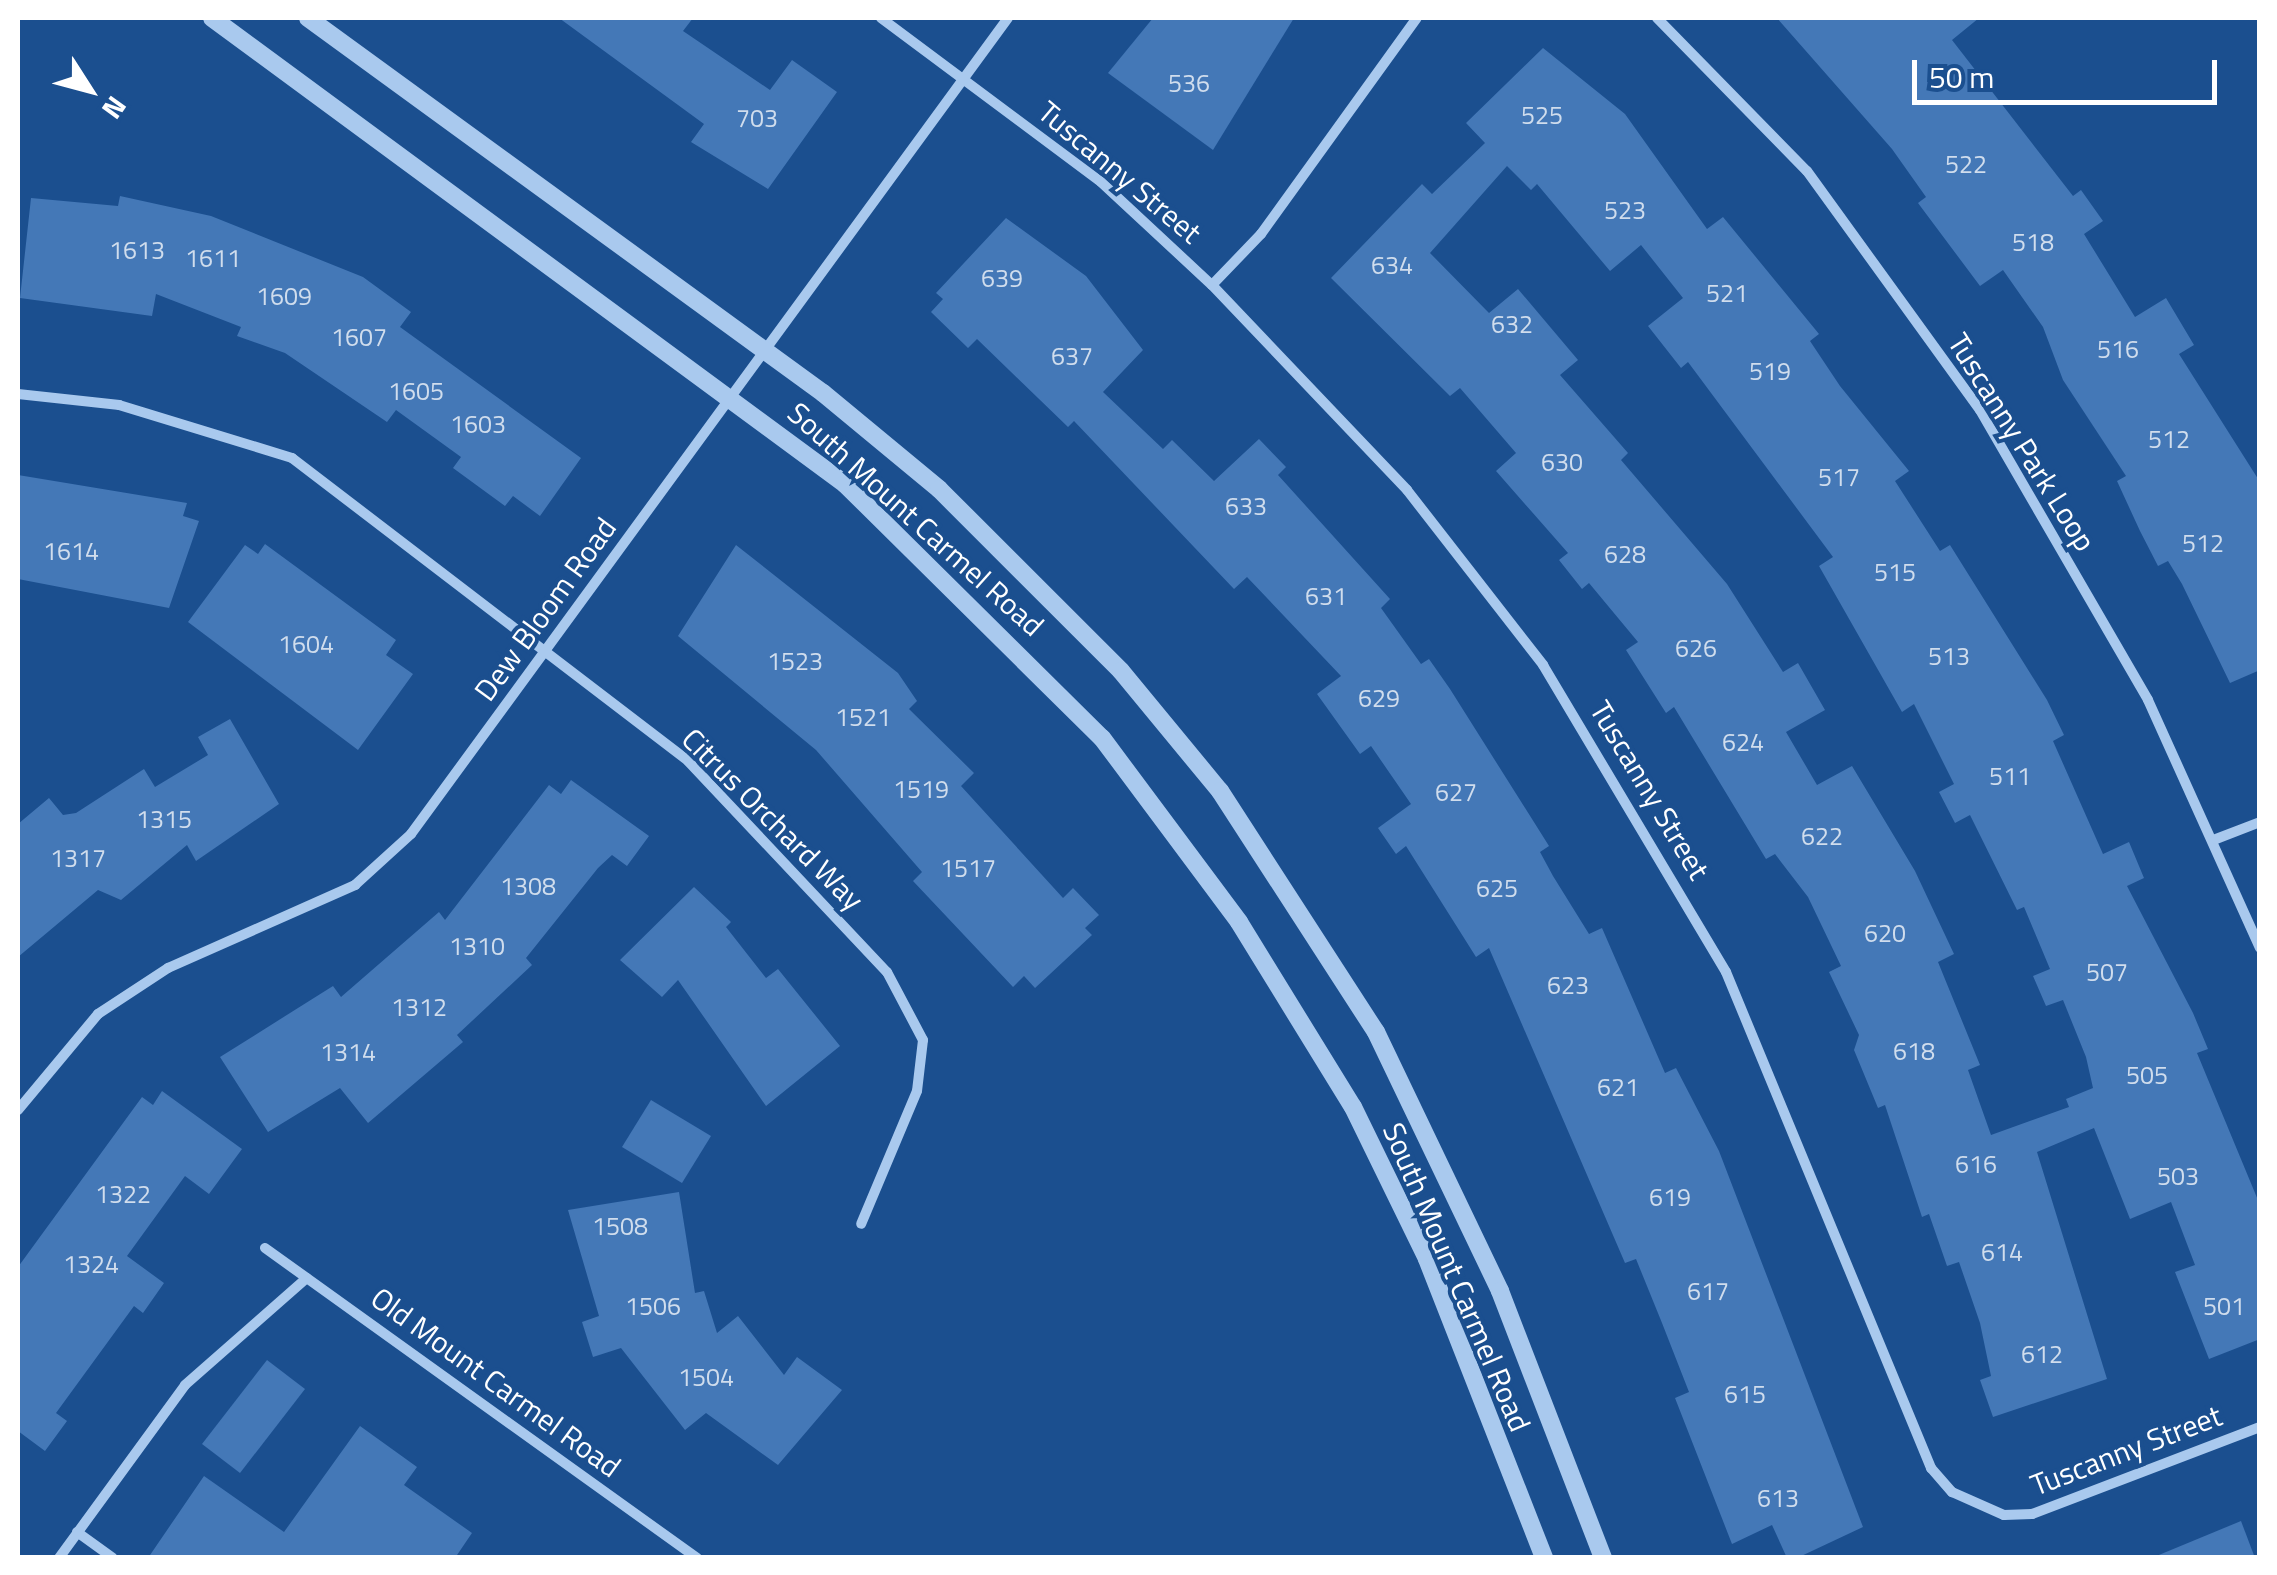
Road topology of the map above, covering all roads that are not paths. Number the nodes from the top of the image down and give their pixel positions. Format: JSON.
{"nodes":[{"id":1,"x":212,"y":18,"type":"edge"},
{"id":2,"x":308,"y":18,"type":"edge"},
{"id":3,"x":881,"y":18,"type":"edge"},
{"id":4,"x":1008,"y":18,"type":"edge"},
{"id":5,"x":1417,"y":18,"type":"edge"},
{"id":6,"x":1657,"y":18,"type":"edge"},
{"id":7,"x":965,"y":77,"type":"junction"},
{"id":8,"x":1212,"y":285,"type":"junction"},
{"id":9,"x":766,"y":350,"type":"junction"},
{"id":10,"x":18,"y":394,"type":"edge"},
{"id":11,"x":733,"y":395,"type":"junction"},
{"id":12,"x":546,"y":651,"type":"junction"},
{"id":13,"x":2260,"y":822,"type":"edge"},
{"id":14,"x":2216,"y":839,"type":"junction"},
{"id":15,"x":2260,"y":948,"type":"edge"},
{"id":16,"x":18,"y":1110,"type":"edge"},
{"id":17,"x":862,"y":1224,"type":"dead end"},
{"id":18,"x":265,"y":1248,"type":"dead end"},
{"id":19,"x":307,"y":1278,"type":"junction"},
{"id":20,"x":2260,"y":1427,"type":"edge"},
{"id":21,"x":77,"y":1532,"type":"junction"},
{"id":22,"x":59,"y":1558,"type":"edge"},
{"id":23,"x":113,"y":1558,"type":"edge"},
{"id":24,"x":697,"y":1558,"type":"edge"},
{"id":25,"x":1544,"y":1558,"type":"edge"},
{"id":26,"x":1603,"y":1558,"type":"edge"}],
"edges":[{"from":1,"to":11,"type":"street","name":"South Mount Carmel Road"},
{"from":2,"to":9,"type":"street","name":"South Mount Carmel Road"},
{"from":3,"to":7,"type":"street","name":"Tuscanny Street"},
{"from":4,"to":7,"type":"street","name":"Dew Bloom Road"},
{"from":5,"to":8,"type":"street"},
{"from":6,"to":14,"type":"street","name":"Tuscanny Park Loop"},
{"from":7,"to":8,"type":"street","name":"Tuscanny Street"},
{"from":7,"to":9,"type":"street","name":"Dew Bloom Road"},
{"from":8,"to":20,"type":"street","name":"Tuscanny Street"},
{"from":9,"to":11,"type":"street","name":"Dew Bloom Road"},
{"from":9,"to":26,"type":"street","name":"South Mount Carmel Road"},
{"from":10,"to":12,"type":"street","name":"Citrus Orchard Way"},
{"from":11,"to":12,"type":"street","name":"Dew Bloom Road"},
{"from":11,"to":25,"type":"street","name":"South Mount Carmel Road"},
{"from":12,"to":16,"type":"street","name":"Dew Bloom Road"},
{"from":12,"to":17,"type":"street","name":"Citrus Orchard Way"},
{"from":13,"to":14,"type":"street"},
{"from":14,"to":15,"type":"street","name":"Tuscanny Park Loop"},
{"from":18,"to":19,"type":"street","name":"Old Mount Carmel Road"},
{"from":19,"to":21,"type":"street"},
{"from":19,"to":24,"type":"street","name":"Old Mount Carmel Road"},
{"from":21,"to":22,"type":"street"},
{"from":21,"to":23,"type":"street"}]}
